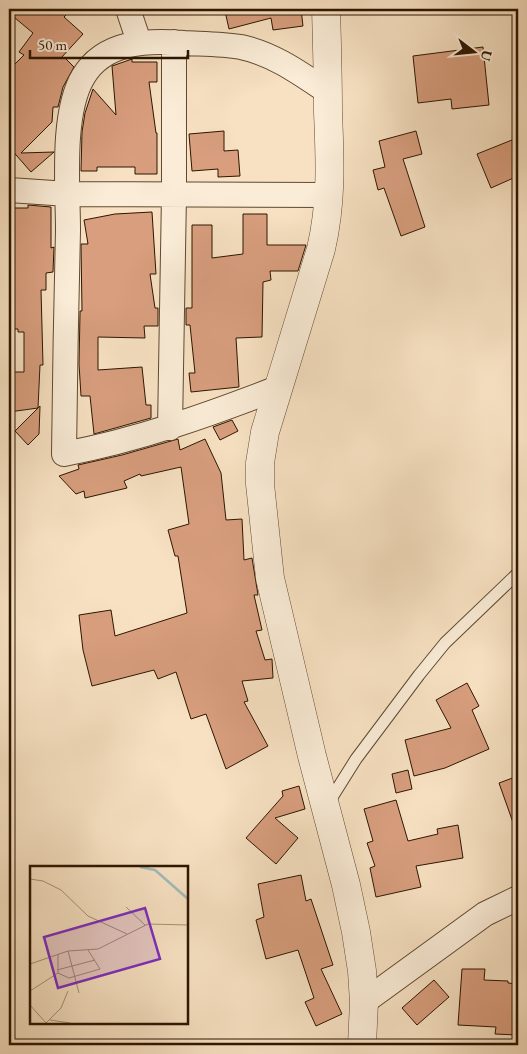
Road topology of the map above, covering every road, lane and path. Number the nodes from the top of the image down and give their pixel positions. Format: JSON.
{"nodes":[{"id":1,"x":128,"y":9,"type":"edge"},
{"id":2,"x":326,"y":9,"type":"edge"},
{"id":3,"x":139,"y":42,"type":"junction"},
{"id":4,"x":174,"y":42,"type":"junction"},
{"id":5,"x":328,"y":92,"type":"junction"},
{"id":6,"x":9,"y":190,"type":"edge"},
{"id":7,"x":68,"y":194,"type":"junction"},
{"id":8,"x":174,"y":194,"type":"junction"},
{"id":9,"x":330,"y":195,"type":"junction"},
{"id":10,"x":278,"y":388,"type":"junction"},
{"id":11,"x":170,"y":428,"type":"junction"},
{"id":12,"x":518,"y":573,"type":"edge"},
{"id":13,"x":326,"y":808,"type":"junction"},
{"id":14,"x":518,"y":898,"type":"edge"},
{"id":15,"x":364,"y":1002,"type":"junction"},
{"id":16,"x":362,"y":1045,"type":"edge"}],
"edges":[{"from":1,"to":3,"type":"street"},
{"from":2,"to":5,"type":"street"},
{"from":3,"to":4,"type":"street"},
{"from":3,"to":7,"type":"street"},
{"from":4,"to":5,"type":"street"},
{"from":4,"to":8,"type":"street"},
{"from":5,"to":9,"type":"street"},
{"from":6,"to":7,"type":"street"},
{"from":7,"to":8,"type":"street"},
{"from":7,"to":11,"type":"street"},
{"from":8,"to":9,"type":"street"},
{"from":8,"to":11,"type":"street"},
{"from":9,"to":10,"type":"street"},
{"from":10,"to":11,"type":"street"},
{"from":10,"to":13,"type":"street"},
{"from":12,"to":13,"type":"lane"},
{"from":13,"to":15,"type":"street"},
{"from":14,"to":15,"type":"street"},
{"from":15,"to":16,"type":"street"}]}
